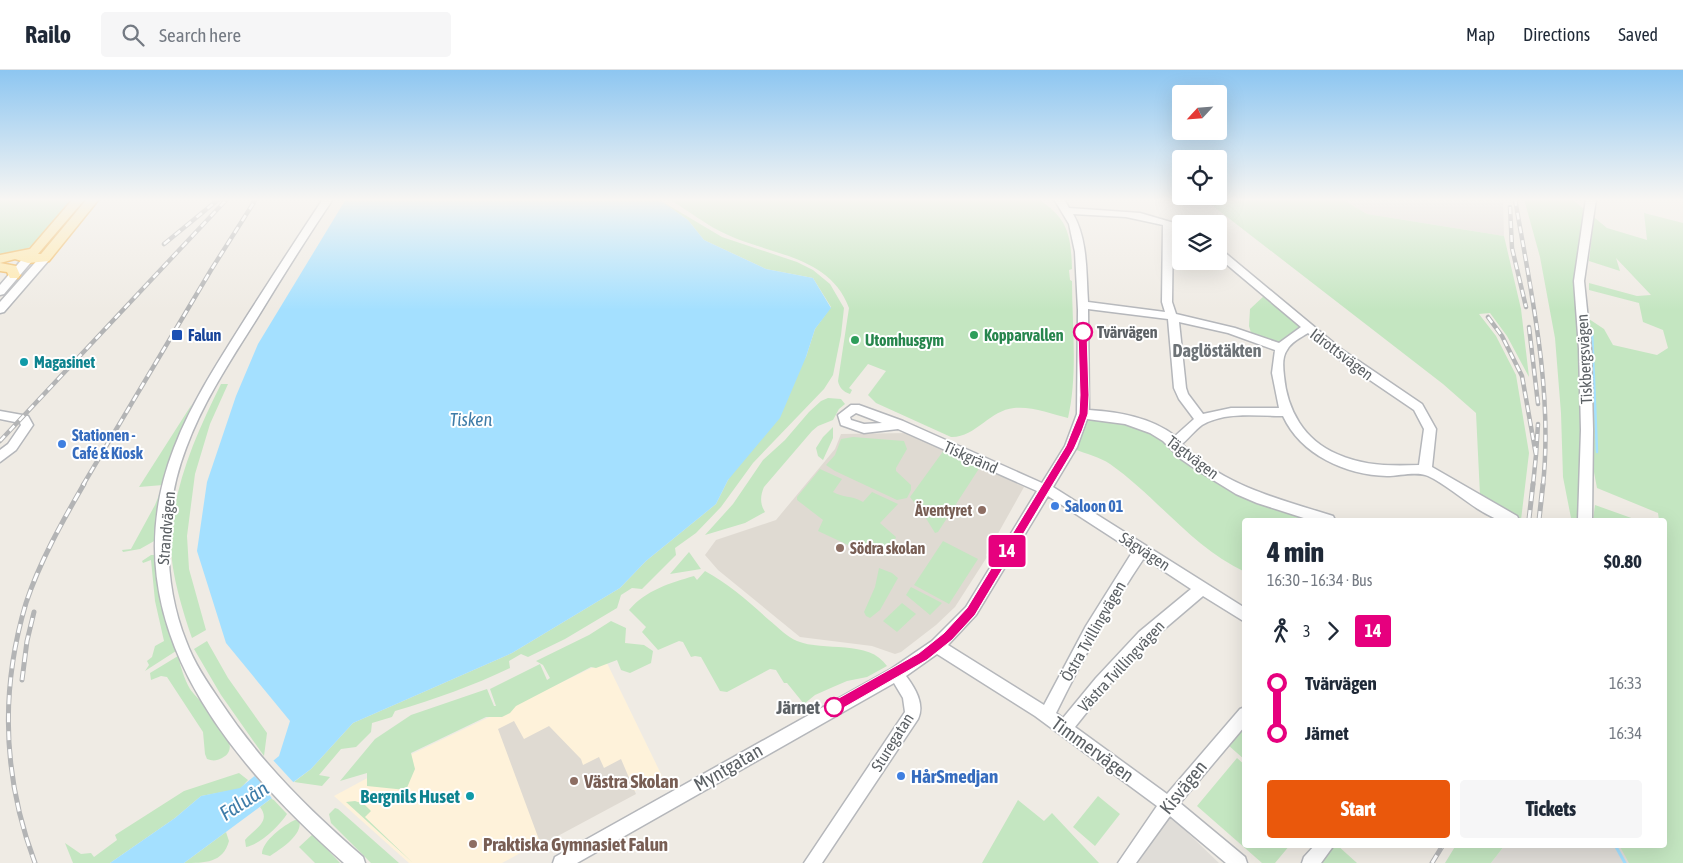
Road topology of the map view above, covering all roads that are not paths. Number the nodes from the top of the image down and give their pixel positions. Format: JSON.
{"nodes":[{"id":1,"x":48,"y":236,"type":"edge"},
{"id":2,"x":63,"y":236,"type":"edge"},
{"id":3,"x":305,"y":236,"type":"edge"},
{"id":4,"x":1077,"y":236,"type":"edge"},
{"id":5,"x":1168,"y":236,"type":"edge"},
{"id":6,"x":1586,"y":236,"type":"edge"},
{"id":7,"x":23,"y":257,"type":"junction"},
{"id":8,"x":0,"y":258,"type":"edge"},
{"id":9,"x":45,"y":258,"type":"junction"},
{"id":10,"x":1227,"y":260,"type":"edge"},
{"id":11,"x":0,"y":265,"type":"edge"},
{"id":12,"x":14,"y":276,"type":"junction"},
{"id":13,"x":0,"y":292,"type":"edge"},
{"id":14,"x":1083,"y":306,"type":"junction"},
{"id":15,"x":0,"y":308,"type":"edge"},
{"id":16,"x":1172,"y":316,"type":"junction"},
{"id":17,"x":1308,"y":328,"type":"junction"},
{"id":18,"x":1280,"y":348,"type":"junction"},
{"id":19,"x":1285,"y":412,"type":"junction"},
{"id":20,"x":1084,"y":414,"type":"junction"},
{"id":21,"x":0,"y":415,"type":"edge"},
{"id":22,"x":1201,"y":420,"type":"junction"},
{"id":23,"x":899,"y":424,"type":"dead end"},
{"id":24,"x":1175,"y":443,"type":"junction"},
{"id":25,"x":0,"y":457,"type":"edge"},
{"id":26,"x":1425,"y":469,"type":"junction"},
{"id":27,"x":1044,"y":488,"type":"junction"},
{"id":28,"x":1493,"y":516,"type":"edge"},
{"id":29,"x":1321,"y":518,"type":"edge"},
{"id":30,"x":1585,"y":518,"type":"edge"},
{"id":31,"x":1142,"y":549,"type":"junction"},
{"id":32,"x":1202,"y":588,"type":"junction"},
{"id":33,"x":1242,"y":614,"type":"edge"},
{"id":34,"x":937,"y":646,"type":"junction"},
{"id":35,"x":896,"y":674,"type":"junction"},
{"id":36,"x":1047,"y":716,"type":"junction"},
{"id":37,"x":1242,"y":718,"type":"edge"},
{"id":38,"x":1065,"y":728,"type":"junction"},
{"id":39,"x":1168,"y":805,"type":"junction"},
{"id":40,"x":1323,"y":848,"type":"edge"},
{"id":41,"x":357,"y":863,"type":"edge"},
{"id":42,"x":561,"y":863,"type":"edge"},
{"id":43,"x":812,"y":863,"type":"edge"},
{"id":44,"x":1126,"y":863,"type":"edge"},
{"id":45,"x":1239,"y":863,"type":"edge"},
{"id":46,"x":1310,"y":863,"type":"edge"}],
"edges":[{"from":1,"to":7,"type":"main road"},
{"from":2,"to":9,"type":"main road"},
{"from":3,"to":41,"type":"street","name":"Strandvägen"},
{"from":4,"to":14,"type":"street"},
{"from":5,"to":16,"type":"street"},
{"from":6,"to":30,"type":"street","name":"Tiskbergsvägen"},
{"from":7,"to":8,"type":"main road"},
{"from":7,"to":9,"type":"main road"},
{"from":7,"to":11,"type":"main road"},
{"from":7,"to":12,"type":"street"},
{"from":9,"to":15,"type":"street"},
{"from":10,"to":17,"type":"street","name":"Idrottsvägen"},
{"from":11,"to":12,"type":"main road"},
{"from":12,"to":13,"type":"street"},
{"from":14,"to":16,"type":"street"},
{"from":14,"to":20,"type":"street"},
{"from":16,"to":18,"type":"street"},
{"from":16,"to":22,"type":"street"},
{"from":17,"to":18,"type":"street"},
{"from":17,"to":26,"type":"street","name":"Idrottsvägen"},
{"from":18,"to":19,"type":"street"},
{"from":19,"to":22,"type":"street"},
{"from":19,"to":26,"type":"street"},
{"from":20,"to":24,"type":"street","name":"Tägtvägen"},
{"from":20,"to":27,"type":"street"},
{"from":21,"to":25,"type":"street"},
{"from":22,"to":24,"type":"street"},
{"from":23,"to":27,"type":"street","name":"Tiskgränd"},
{"from":24,"to":29,"type":"street","name":"Tägtvägen"},
{"from":26,"to":28,"type":"street"},
{"from":27,"to":31,"type":"street","name":"Sågvägen"},
{"from":27,"to":34,"type":"street"},
{"from":31,"to":32,"type":"street","name":"Sågvägen"},
{"from":31,"to":36,"type":"street","name":"Östra Tvillingvägen"},
{"from":32,"to":33,"type":"street","name":"Sågvägen"},
{"from":32,"to":38,"type":"street","name":"Västra Tvillingvägen"},
{"from":34,"to":35,"type":"street"},
{"from":34,"to":36,"type":"street","name":"Timmervägen"},
{"from":35,"to":42,"type":"street","name":"Myntgatan"},
{"from":35,"to":43,"type":"street","name":"Sturegatan"},
{"from":36,"to":38,"type":"street","name":"Timmervägen"},
{"from":37,"to":39,"type":"street","name":"Kisvägen"},
{"from":38,"to":39,"type":"street","name":"Timmervägen"},
{"from":39,"to":44,"type":"street","name":"Kisvägen"},
{"from":39,"to":45,"type":"street","name":"Timmervägen"},
{"from":40,"to":46,"type":"street"}]}
